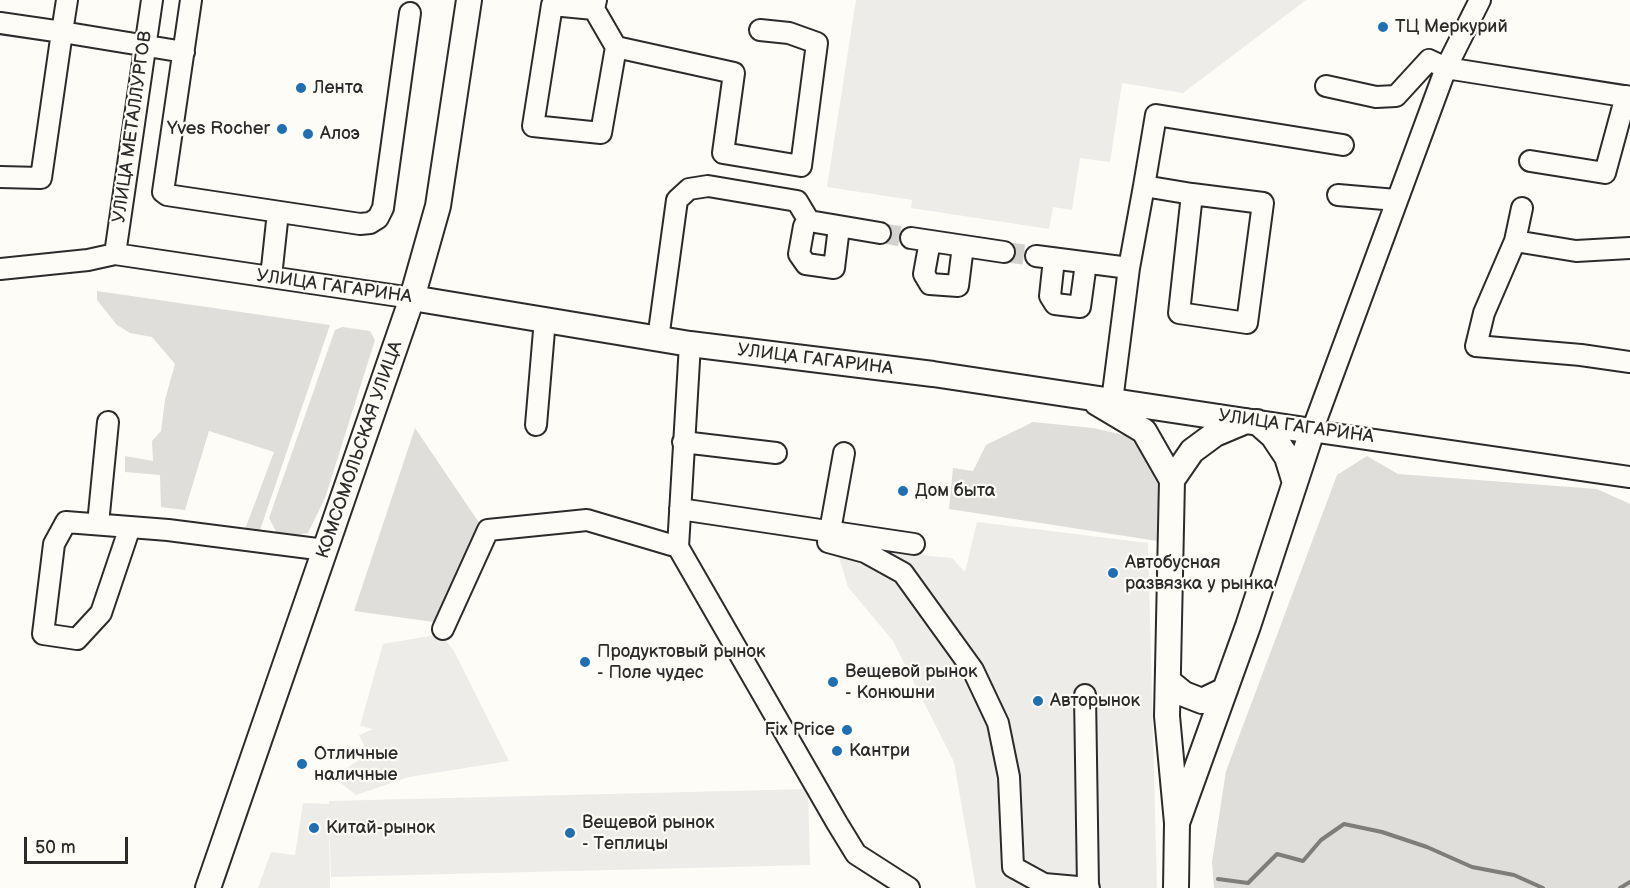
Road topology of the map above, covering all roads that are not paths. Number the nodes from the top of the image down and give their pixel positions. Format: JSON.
{"nodes":[{"id":1,"x":67,"y":0,"type":"edge"},
{"id":2,"x":152,"y":0,"type":"edge"},
{"id":3,"x":191,"y":0,"type":"edge"},
{"id":4,"x":469,"y":0,"type":"edge"},
{"id":5,"x":1480,"y":0,"type":"edge"},
{"id":6,"x":595,"y":5,"type":"edge"},
{"id":7,"x":410,"y":13,"type":"dead end"},
{"id":8,"x":0,"y":22,"type":"edge"},
{"id":9,"x":760,"y":30,"type":"dead end"},
{"id":10,"x":62,"y":32,"type":"junction"},
{"id":11,"x":145,"y":44,"type":"junction"},
{"id":12,"x":616,"y":47,"type":"junction"},
{"id":13,"x":184,"y":52,"type":"junction"},
{"id":14,"x":1446,"y":68,"type":"junction"},
{"id":15,"x":1326,"y":86,"type":"dead end"},
{"id":16,"x":1628,"y":97,"type":"edge"},
{"id":17,"x":1343,"y":145,"type":"dead end"},
{"id":18,"x":1530,"y":161,"type":"dead end"},
{"id":19,"x":0,"y":177,"type":"edge"},
{"id":20,"x":1144,"y":186,"type":"junction"},
{"id":21,"x":1192,"y":194,"type":"junction"},
{"id":22,"x":1338,"y":195,"type":"dead end"},
{"id":23,"x":1396,"y":200,"type":"junction"},
{"id":24,"x":1522,"y":208,"type":"dead end"},
{"id":25,"x":279,"y":212,"type":"junction"},
{"id":26,"x":809,"y":221,"type":"junction"},
{"id":27,"x":839,"y":227,"type":"junction"},
{"id":28,"x":880,"y":233,"type":"tunnel mouth"},
{"id":29,"x":1515,"y":241,"type":"junction"},
{"id":30,"x":963,"y":246,"type":"junction"},
{"id":31,"x":1630,"y":248,"type":"edge"},
{"id":32,"x":1004,"y":252,"type":"tunnel mouth"},
{"id":33,"x":115,"y":254,"type":"junction"},
{"id":34,"x":1086,"y":263,"type":"junction"},
{"id":35,"x":1129,"y":268,"type":"junction"},
{"id":36,"x":0,"y":269,"type":"edge"},
{"id":37,"x":271,"y":277,"type":"junction"},
{"id":38,"x":412,"y":298,"type":"junction"},
{"id":39,"x":544,"y":320,"type":"junction"},
{"id":40,"x":658,"y":339,"type":"junction"},
{"id":41,"x":690,"y":344,"type":"junction"},
{"id":42,"x":1630,"y":362,"type":"edge"},
{"id":43,"x":1087,"y":398,"type":"junction"},
{"id":44,"x":1112,"y":400,"type":"junction"},
{"id":45,"x":1252,"y":421,"type":"junction"},
{"id":46,"x":108,"y":422,"type":"dead end"},
{"id":47,"x":536,"y":425,"type":"dead end"},
{"id":48,"x":1312,"y":431,"type":"junction"},
{"id":49,"x":683,"y":442,"type":"junction"},
{"id":50,"x":776,"y":453,"type":"dead end"},
{"id":51,"x":844,"y":453,"type":"dead end"},
{"id":52,"x":1630,"y":477,"type":"edge"},
{"id":53,"x":1172,"y":480,"type":"junction"},
{"id":54,"x":1295,"y":483,"type":"junction"},
{"id":55,"x":680,"y":509,"type":"junction"},
{"id":56,"x":98,"y":524,"type":"junction"},
{"id":57,"x":130,"y":527,"type":"junction"},
{"id":58,"x":829,"y":531,"type":"junction"},
{"id":59,"x":914,"y":544,"type":"dead end"},
{"id":60,"x":678,"y":547,"type":"junction"},
{"id":61,"x":325,"y":550,"type":"junction"},
{"id":62,"x":443,"y":629,"type":"dead end"},
{"id":63,"x":1168,"y":681,"type":"junction"},
{"id":64,"x":1225,"y":690,"type":"junction"},
{"id":65,"x":1085,"y":695,"type":"dead end"},
{"id":66,"x":1177,"y":823,"type":"junction"},
{"id":67,"x":1088,"y":887,"type":"edge"},
{"id":68,"x":208,"y":888,"type":"edge"},
{"id":69,"x":909,"y":888,"type":"edge"},
{"id":70,"x":1176,"y":888,"type":"edge"}],
"edges":[{"from":1,"to":10,"type":"street"},
{"from":2,"to":11,"type":"street","name":"УЛИЦА МЕТАЛЛУРГОВ"},
{"from":3,"to":13,"type":"street"},
{"from":4,"to":38,"type":"main road","name":"КОМСОМОЛЬСКАЯ УЛИЦА"},
{"from":5,"to":14,"type":"street"},
{"from":6,"to":12,"type":"street"},
{"from":6,"to":12,"type":"street"},
{"from":7,"to":25,"type":"street"},
{"from":8,"to":10,"type":"street"},
{"from":9,"to":12,"type":"street"},
{"from":10,"to":11,"type":"street"},
{"from":10,"to":19,"type":"street"},
{"from":11,"to":13,"type":"street"},
{"from":11,"to":33,"type":"street","name":"УЛИЦА МЕТАЛЛУРГОВ"},
{"from":13,"to":25,"type":"street"},
{"from":14,"to":15,"type":"street"},
{"from":14,"to":16,"type":"street"},
{"from":14,"to":23,"type":"street"},
{"from":16,"to":18,"type":"street"},
{"from":17,"to":20,"type":"street"},
{"from":20,"to":21,"type":"street"},
{"from":20,"to":35,"type":"street"},
{"from":21,"to":21,"type":"street"},
{"from":22,"to":23,"type":"street"},
{"from":23,"to":48,"type":"street"},
{"from":24,"to":29,"type":"street"},
{"from":25,"to":37,"type":"street"},
{"from":26,"to":27,"type":"street"},
{"from":26,"to":27,"type":"street"},
{"from":26,"to":40,"type":"street"},
{"from":27,"to":28,"type":"street"},
{"from":29,"to":31,"type":"street"},
{"from":29,"to":42,"type":"street"},
{"from":30,"to":30,"type":"street"},
{"from":30,"to":32,"type":"street"},
{"from":33,"to":36,"type":"street","name":"УЛИЦА ГАГАРИНА"},
{"from":33,"to":37,"type":"street","name":"УЛИЦА ГАГАРИНА"},
{"from":34,"to":34,"type":"street"},
{"from":34,"to":35,"type":"street"},
{"from":35,"to":44,"type":"street"},
{"from":37,"to":38,"type":"street","name":"УЛИЦА ГАГАРИНА"},
{"from":38,"to":39,"type":"main road","name":"УЛИЦА ГАГАРИНА"},
{"from":38,"to":61,"type":"main road","name":"КОМСОМОЛЬСКАЯ УЛИЦА"},
{"from":39,"to":40,"type":"main road","name":"УЛИЦА ГАГАРИНА"},
{"from":39,"to":47,"type":"street"},
{"from":40,"to":41,"type":"main road","name":"УЛИЦА ГАГАРИНА"},
{"from":41,"to":43,"type":"main road","name":"УЛИЦА ГАГАРИНА"},
{"from":41,"to":49,"type":"street"},
{"from":43,"to":44,"type":"main road","name":"УЛИЦА ГАГАРИНА"},
{"from":43,"to":53,"type":"main road"},
{"from":44,"to":45,"type":"main road","name":"УЛИЦА ГАГАРИНА"},
{"from":45,"to":48,"type":"main road","name":"УЛИЦА ГАГАРИНА"},
{"from":45,"to":53,"type":"main road"},
{"from":45,"to":54,"type":"main road"},
{"from":46,"to":56,"type":"street"},
{"from":48,"to":52,"type":"street","name":"УЛИЦА ГАГАРИНА"},
{"from":48,"to":54,"type":"main road"},
{"from":49,"to":50,"type":"street"},
{"from":49,"to":55,"type":"street"},
{"from":51,"to":58,"type":"street"},
{"from":53,"to":63,"type":"main road"},
{"from":54,"to":64,"type":"main road"},
{"from":55,"to":58,"type":"street"},
{"from":55,"to":60,"type":"street"},
{"from":56,"to":57,"type":"street"},
{"from":56,"to":57,"type":"street"},
{"from":57,"to":61,"type":"street"},
{"from":58,"to":59,"type":"street"},
{"from":58,"to":67,"type":"street"},
{"from":60,"to":62,"type":"street"},
{"from":60,"to":69,"type":"street"},
{"from":61,"to":68,"type":"main road","name":"КОМСОМОЛЬСКАЯ УЛИЦА"},
{"from":63,"to":64,"type":"main road"},
{"from":63,"to":66,"type":"main road"},
{"from":64,"to":66,"type":"main road"},
{"from":65,"to":67,"type":"street"},
{"from":66,"to":70,"type":"main road"}]}
